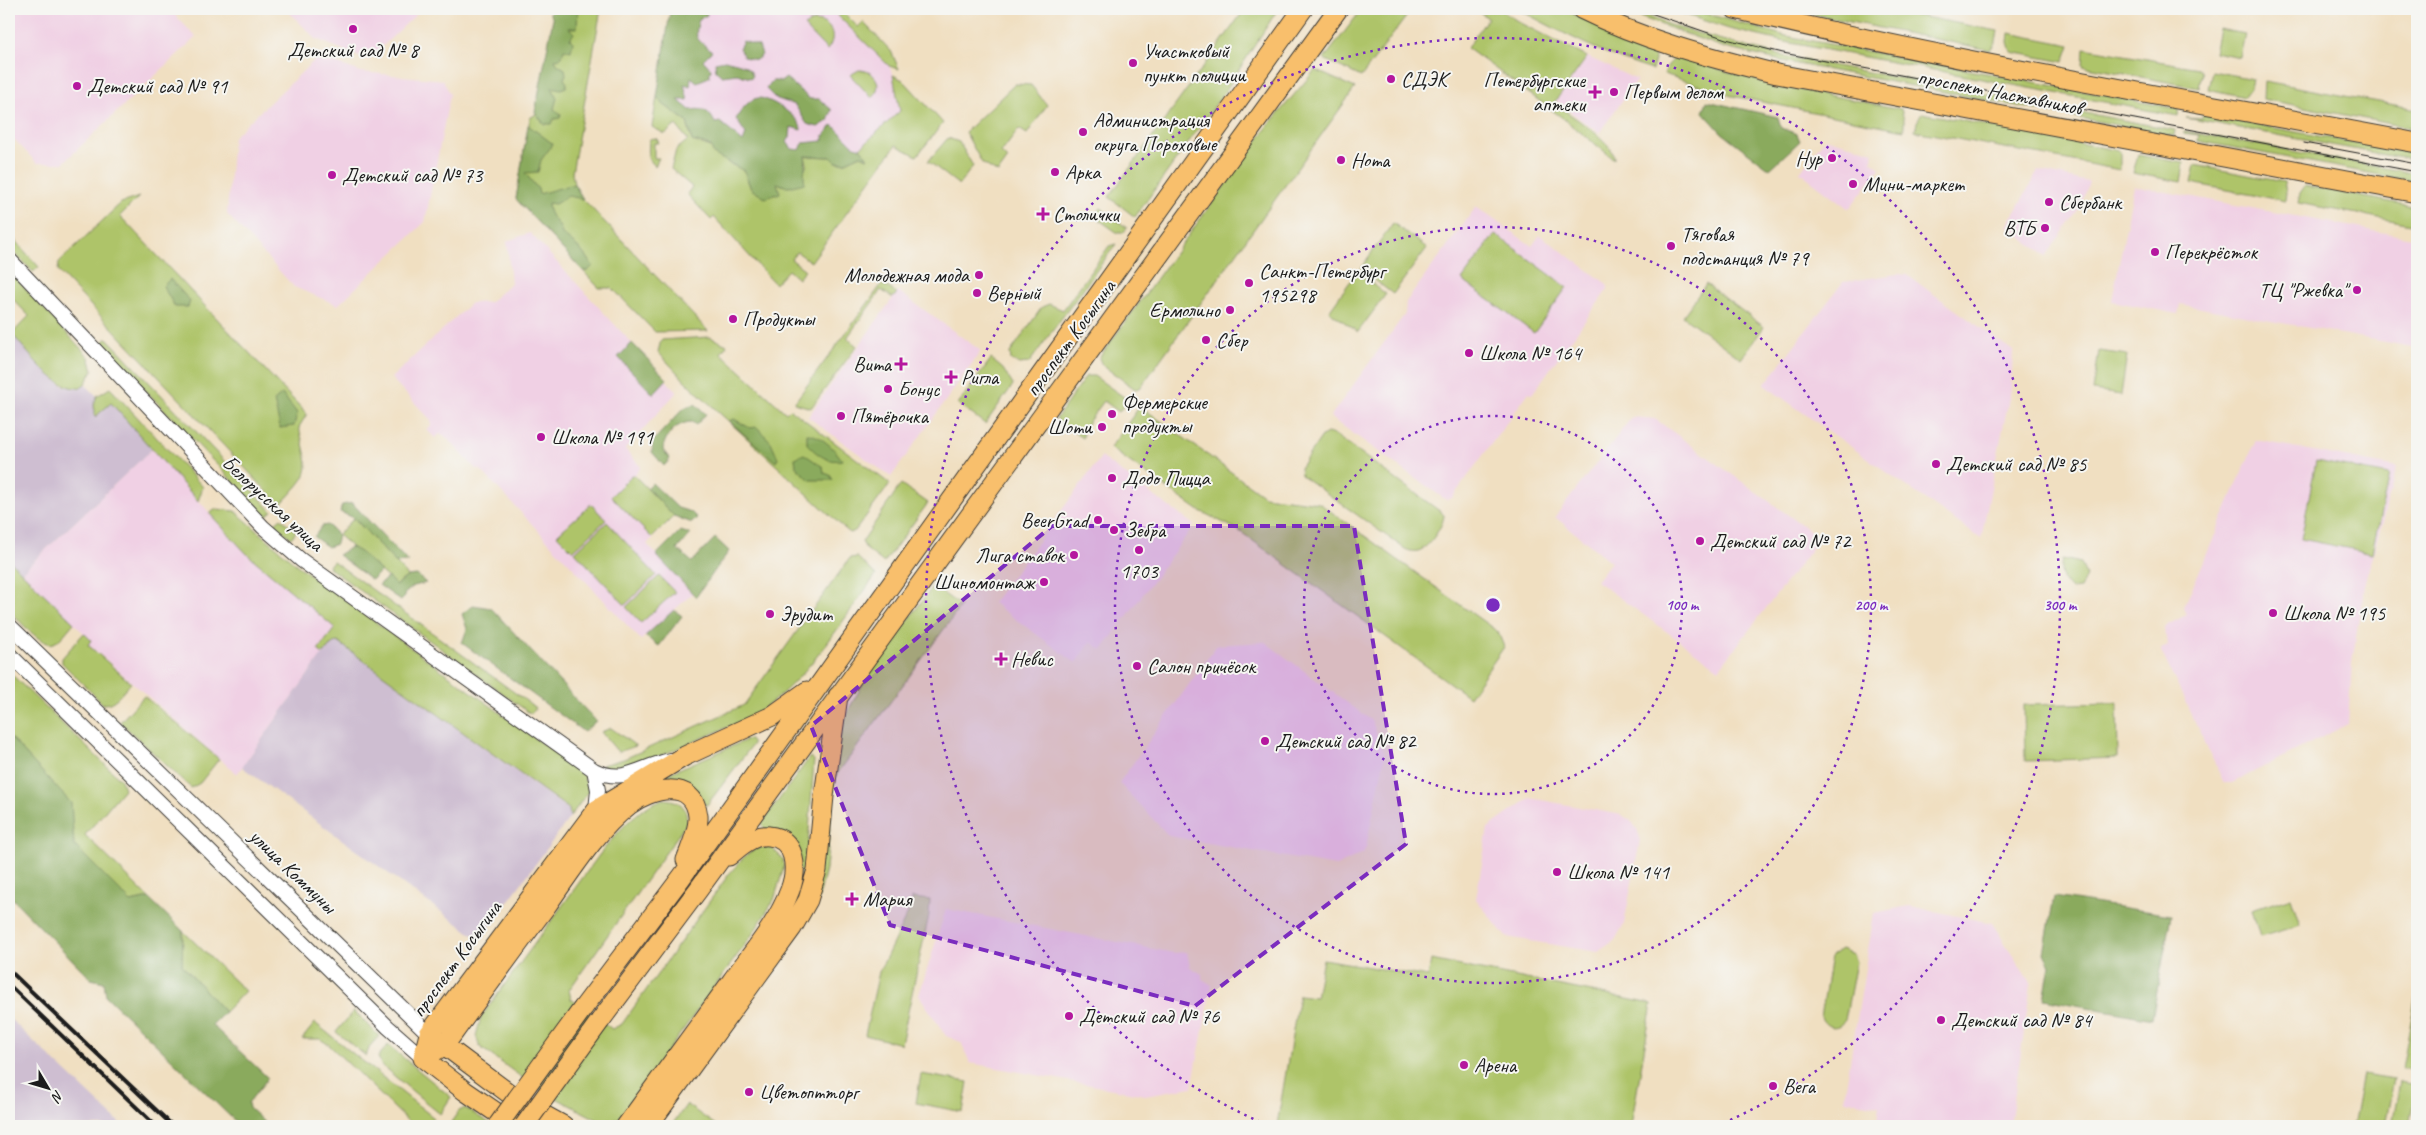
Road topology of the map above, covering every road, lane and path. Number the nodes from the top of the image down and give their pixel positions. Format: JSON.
{"nodes":[{"id":1,"x":1303,"y":9,"type":"edge"},
{"id":2,"x":1338,"y":9,"type":"edge"},
{"id":3,"x":1581,"y":9,"type":"edge"},
{"id":4,"x":1734,"y":9,"type":"edge"},
{"id":5,"x":2417,"y":143,"type":"edge"},
{"id":6,"x":2417,"y":193,"type":"edge"},
{"id":7,"x":9,"y":259,"type":"edge"},
{"id":8,"x":9,"y":625,"type":"edge"},
{"id":9,"x":9,"y":654,"type":"edge"},
{"id":10,"x":820,"y":681,"type":"junction"},
{"id":11,"x":839,"y":694,"type":"junction"},
{"id":12,"x":685,"y":756,"type":"junction"},
{"id":13,"x":594,"y":770,"type":"junction"},
{"id":14,"x":596,"y":810,"type":"junction"},
{"id":15,"x":681,"y":878,"type":"junction"},
{"id":16,"x":698,"y":890,"type":"junction"},
{"id":17,"x":429,"y":1034,"type":"junction"},
{"id":18,"x":444,"y":1046,"type":"junction"},
{"id":19,"x":423,"y":1058,"type":"junction"},
{"id":20,"x":497,"y":1126,"type":"edge"},
{"id":21,"x":516,"y":1126,"type":"edge"},
{"id":22,"x":524,"y":1126,"type":"edge"},
{"id":23,"x":564,"y":1126,"type":"edge"},
{"id":24,"x":626,"y":1126,"type":"edge"},
{"id":25,"x":648,"y":1126,"type":"edge"}],
"edges":[{"from":1,"to":10,"type":"main road","name":"проспект Косыгина"},
{"from":2,"to":11,"type":"main road","name":"проспект Косыгина"},
{"from":3,"to":6,"type":"main road","name":"проспект Наставников"},
{"from":4,"to":5,"type":"main road","name":"проспект Наставников"},
{"from":7,"to":13,"type":"street","name":"Белорусская улица"},
{"from":8,"to":17,"type":"street","name":"улица Коммуны"},
{"from":9,"to":19,"type":"street","name":"улица Коммуны"},
{"from":10,"to":12,"type":"main road","name":"проспект Косыгина"},
{"from":10,"to":15,"type":"main road","name":"проспект Косыгина"},
{"from":11,"to":16,"type":"main road","name":"проспект Косыгина"},
{"from":11,"to":25,"type":"main road","name":"проспект Косыгина"},
{"from":12,"to":13,"type":"street","name":"Белорусская улица"},
{"from":12,"to":14,"type":"main road","name":"проспект Косыгина"},
{"from":13,"to":14,"type":"street"},
{"from":14,"to":17,"type":"main road","name":"проспект Косыгина"},
{"from":15,"to":18,"type":"main road","name":"проспект Косыгина"},
{"from":15,"to":20,"type":"main road","name":"проспект Косыгина","bridge":true},
{"from":16,"to":22,"type":"main road","name":"проспект Косыгина","bridge":true},
{"from":16,"to":24,"type":"main road","name":"проспект Косыгина"},
{"from":17,"to":18,"type":"main road","name":"улица Коммуны"},
{"from":17,"to":19,"type":"main road","name":"проспект Косыгина"},
{"from":18,"to":19,"type":"main road","name":"проспект Косыгина"},
{"from":18,"to":23,"type":"main road","name":"улица Коммуны"},
{"from":19,"to":21,"type":"main road","name":"улица Коммуны"}]}
